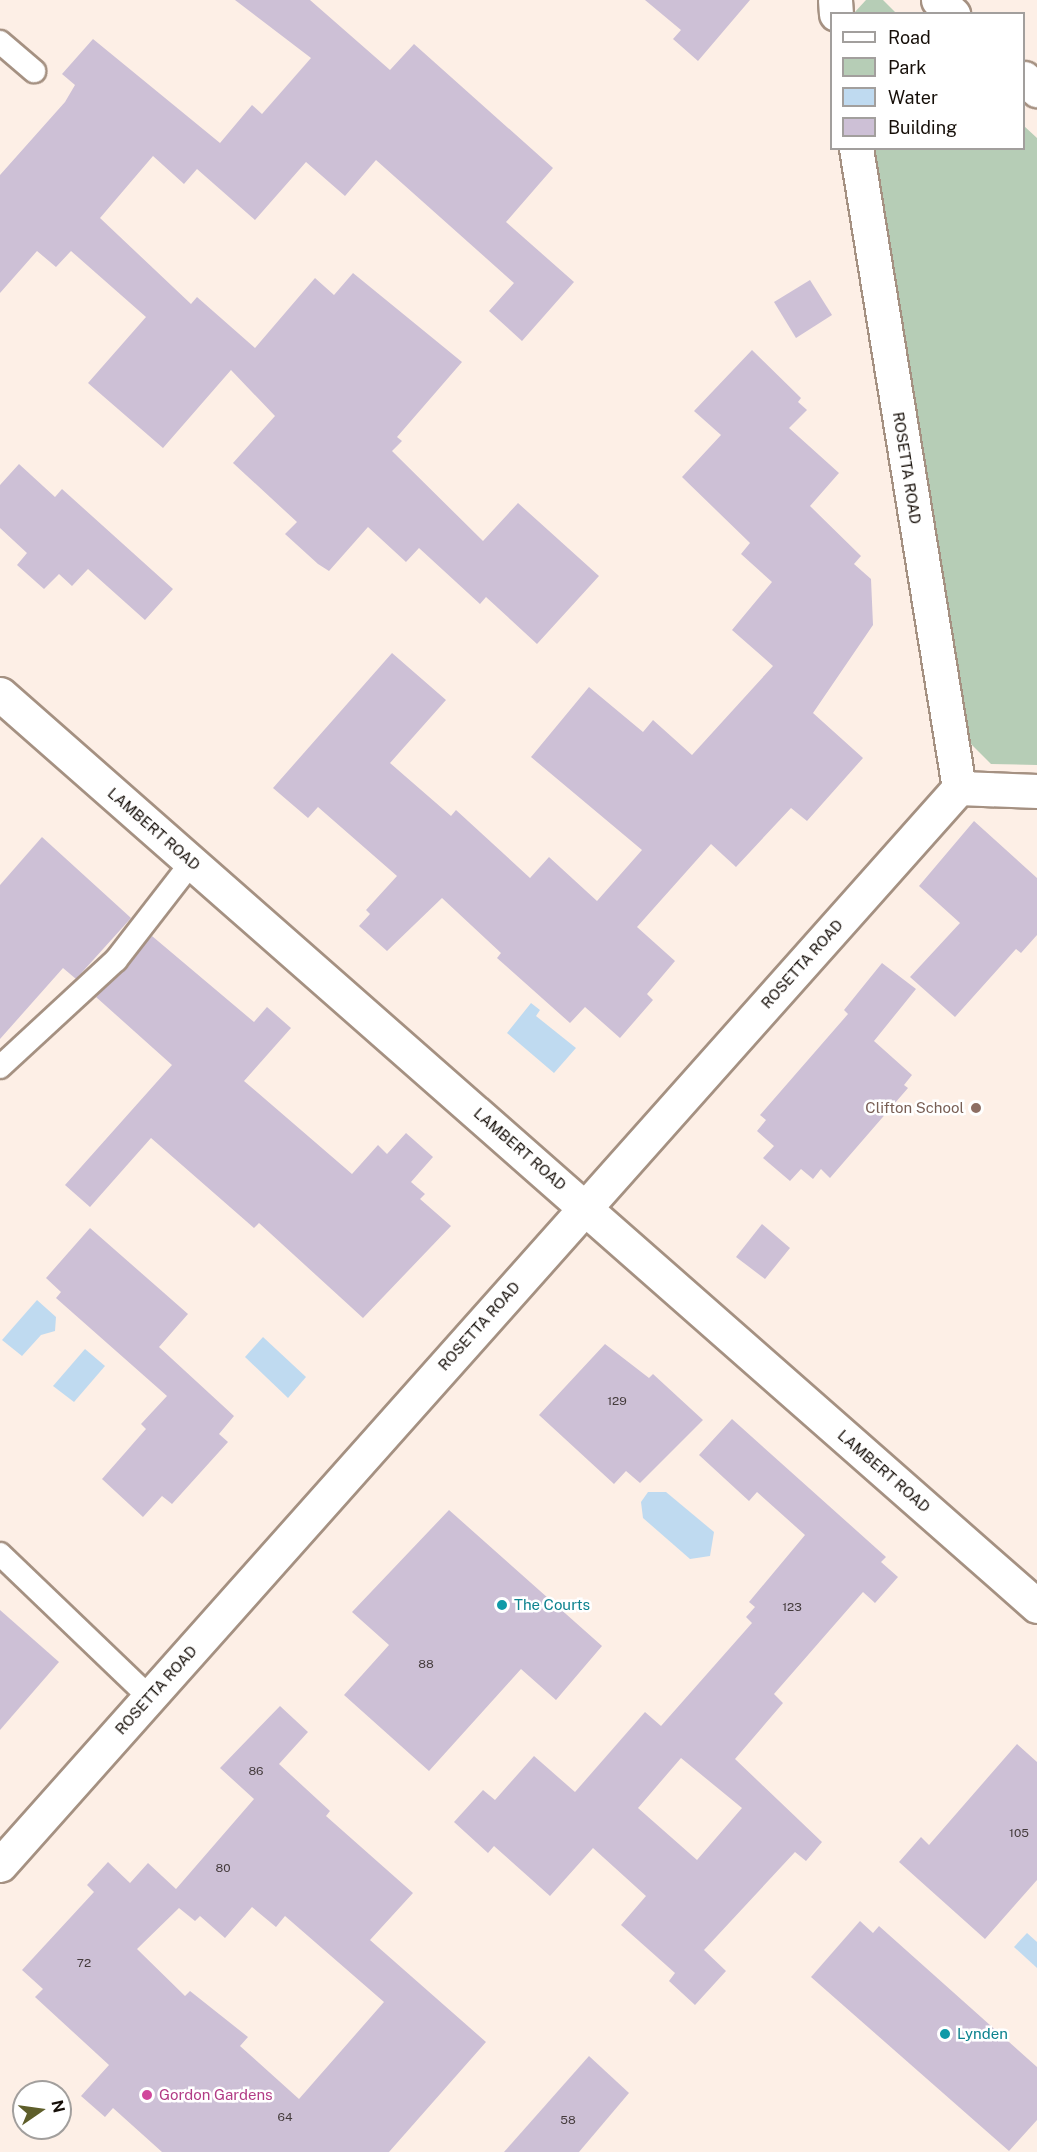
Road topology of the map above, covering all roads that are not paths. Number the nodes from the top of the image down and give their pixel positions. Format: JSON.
{"nodes":[{"id":1,"x":938,"y":0,"type":"edge"},
{"id":2,"x":951,"y":12,"type":"edge"},
{"id":3,"x":0,"y":42,"type":"edge"},
{"id":4,"x":34,"y":71,"type":"dead end"},
{"id":5,"x":1025,"y":80,"type":"edge"},
{"id":6,"x":1037,"y":90,"type":"edge"},
{"id":7,"x":856,"y":150,"type":"edge"},
{"id":8,"x":0,"y":694,"type":"edge"},
{"id":9,"x":958,"y":788,"type":"junction"},
{"id":10,"x":1037,"y":791,"type":"edge"},
{"id":11,"x":192,"y":862,"type":"junction"},
{"id":12,"x":0,"y":1066,"type":"edge"},
{"id":13,"x":585,"y":1206,"type":"junction"},
{"id":14,"x":0,"y":1554,"type":"edge"},
{"id":15,"x":1037,"y":1606,"type":"edge"},
{"id":16,"x":149,"y":1697,"type":"junction"},
{"id":17,"x":0,"y":1865,"type":"edge"}],
"edges":[{"from":1,"to":2,"type":"street"},
{"from":3,"to":4,"type":"lane"},
{"from":5,"to":6,"type":"street"},
{"from":7,"to":9,"type":"street","name":"ROSETTA ROAD"},
{"from":8,"to":11,"type":"street","name":"LAMBERT ROAD"},
{"from":9,"to":10,"type":"street"},
{"from":9,"to":13,"type":"street","name":"ROSETTA ROAD"},
{"from":11,"to":12,"type":"lane"},
{"from":11,"to":13,"type":"street","name":"LAMBERT ROAD"},
{"from":13,"to":15,"type":"street","name":"LAMBERT ROAD"},
{"from":13,"to":16,"type":"street","name":"ROSETTA ROAD"},
{"from":14,"to":16,"type":"lane"},
{"from":16,"to":17,"type":"street","name":"ROSETTA ROAD"}]}
